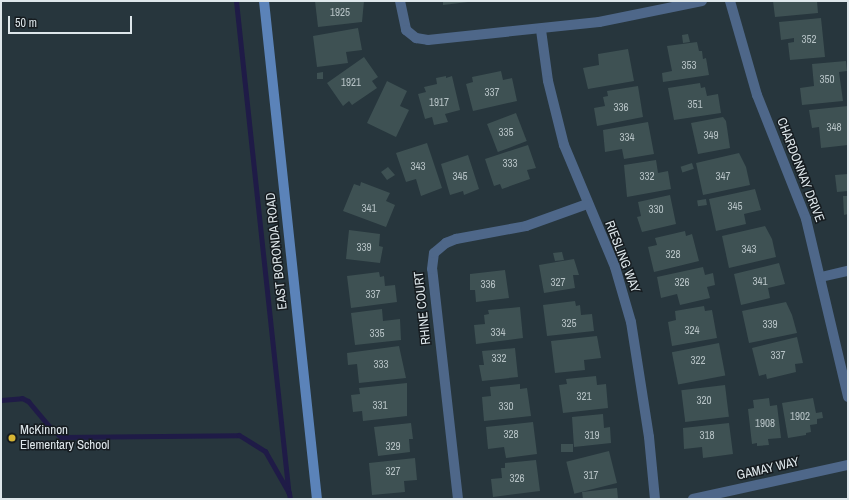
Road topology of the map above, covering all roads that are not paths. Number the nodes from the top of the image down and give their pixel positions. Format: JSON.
{"nodes":[{"id":1,"x":264,"y":1,"type":"edge"},
{"id":2,"x":400,"y":1,"type":"edge"},
{"id":3,"x":702,"y":1,"type":"edge"},
{"id":4,"x":730,"y":1,"type":"edge"},
{"id":5,"x":541,"y":30,"type":"junction"},
{"id":6,"x":587,"y":204,"type":"junction"},
{"id":7,"x":848,"y":271,"type":"edge"},
{"id":8,"x":822,"y":278,"type":"junction"},
{"id":9,"x":848,"y":397,"type":"edge"},
{"id":10,"x":848,"y":465,"type":"edge"},
{"id":11,"x":317,"y":499,"type":"edge"},
{"id":12,"x":458,"y":499,"type":"edge"},
{"id":13,"x":655,"y":499,"type":"edge"},
{"id":14,"x":693,"y":499,"type":"edge"}],
"edges":[{"from":1,"to":11,"type":"main road","name":"EAST BORONDA ROAD"},
{"from":2,"to":5,"type":"street"},
{"from":3,"to":5,"type":"street"},
{"from":4,"to":8,"type":"street","name":"CHARDONNAY DRIVE"},
{"from":5,"to":6,"type":"street","name":"RIESLING WAY"},
{"from":6,"to":12,"type":"street","name":"RHINE COURT"},
{"from":6,"to":13,"type":"street","name":"RIESLING WAY"},
{"from":7,"to":8,"type":"street"},
{"from":8,"to":9,"type":"street","name":"CHARDONNAY DRIVE"},
{"from":10,"to":14,"type":"street","name":"GAMAY WAY"}]}
